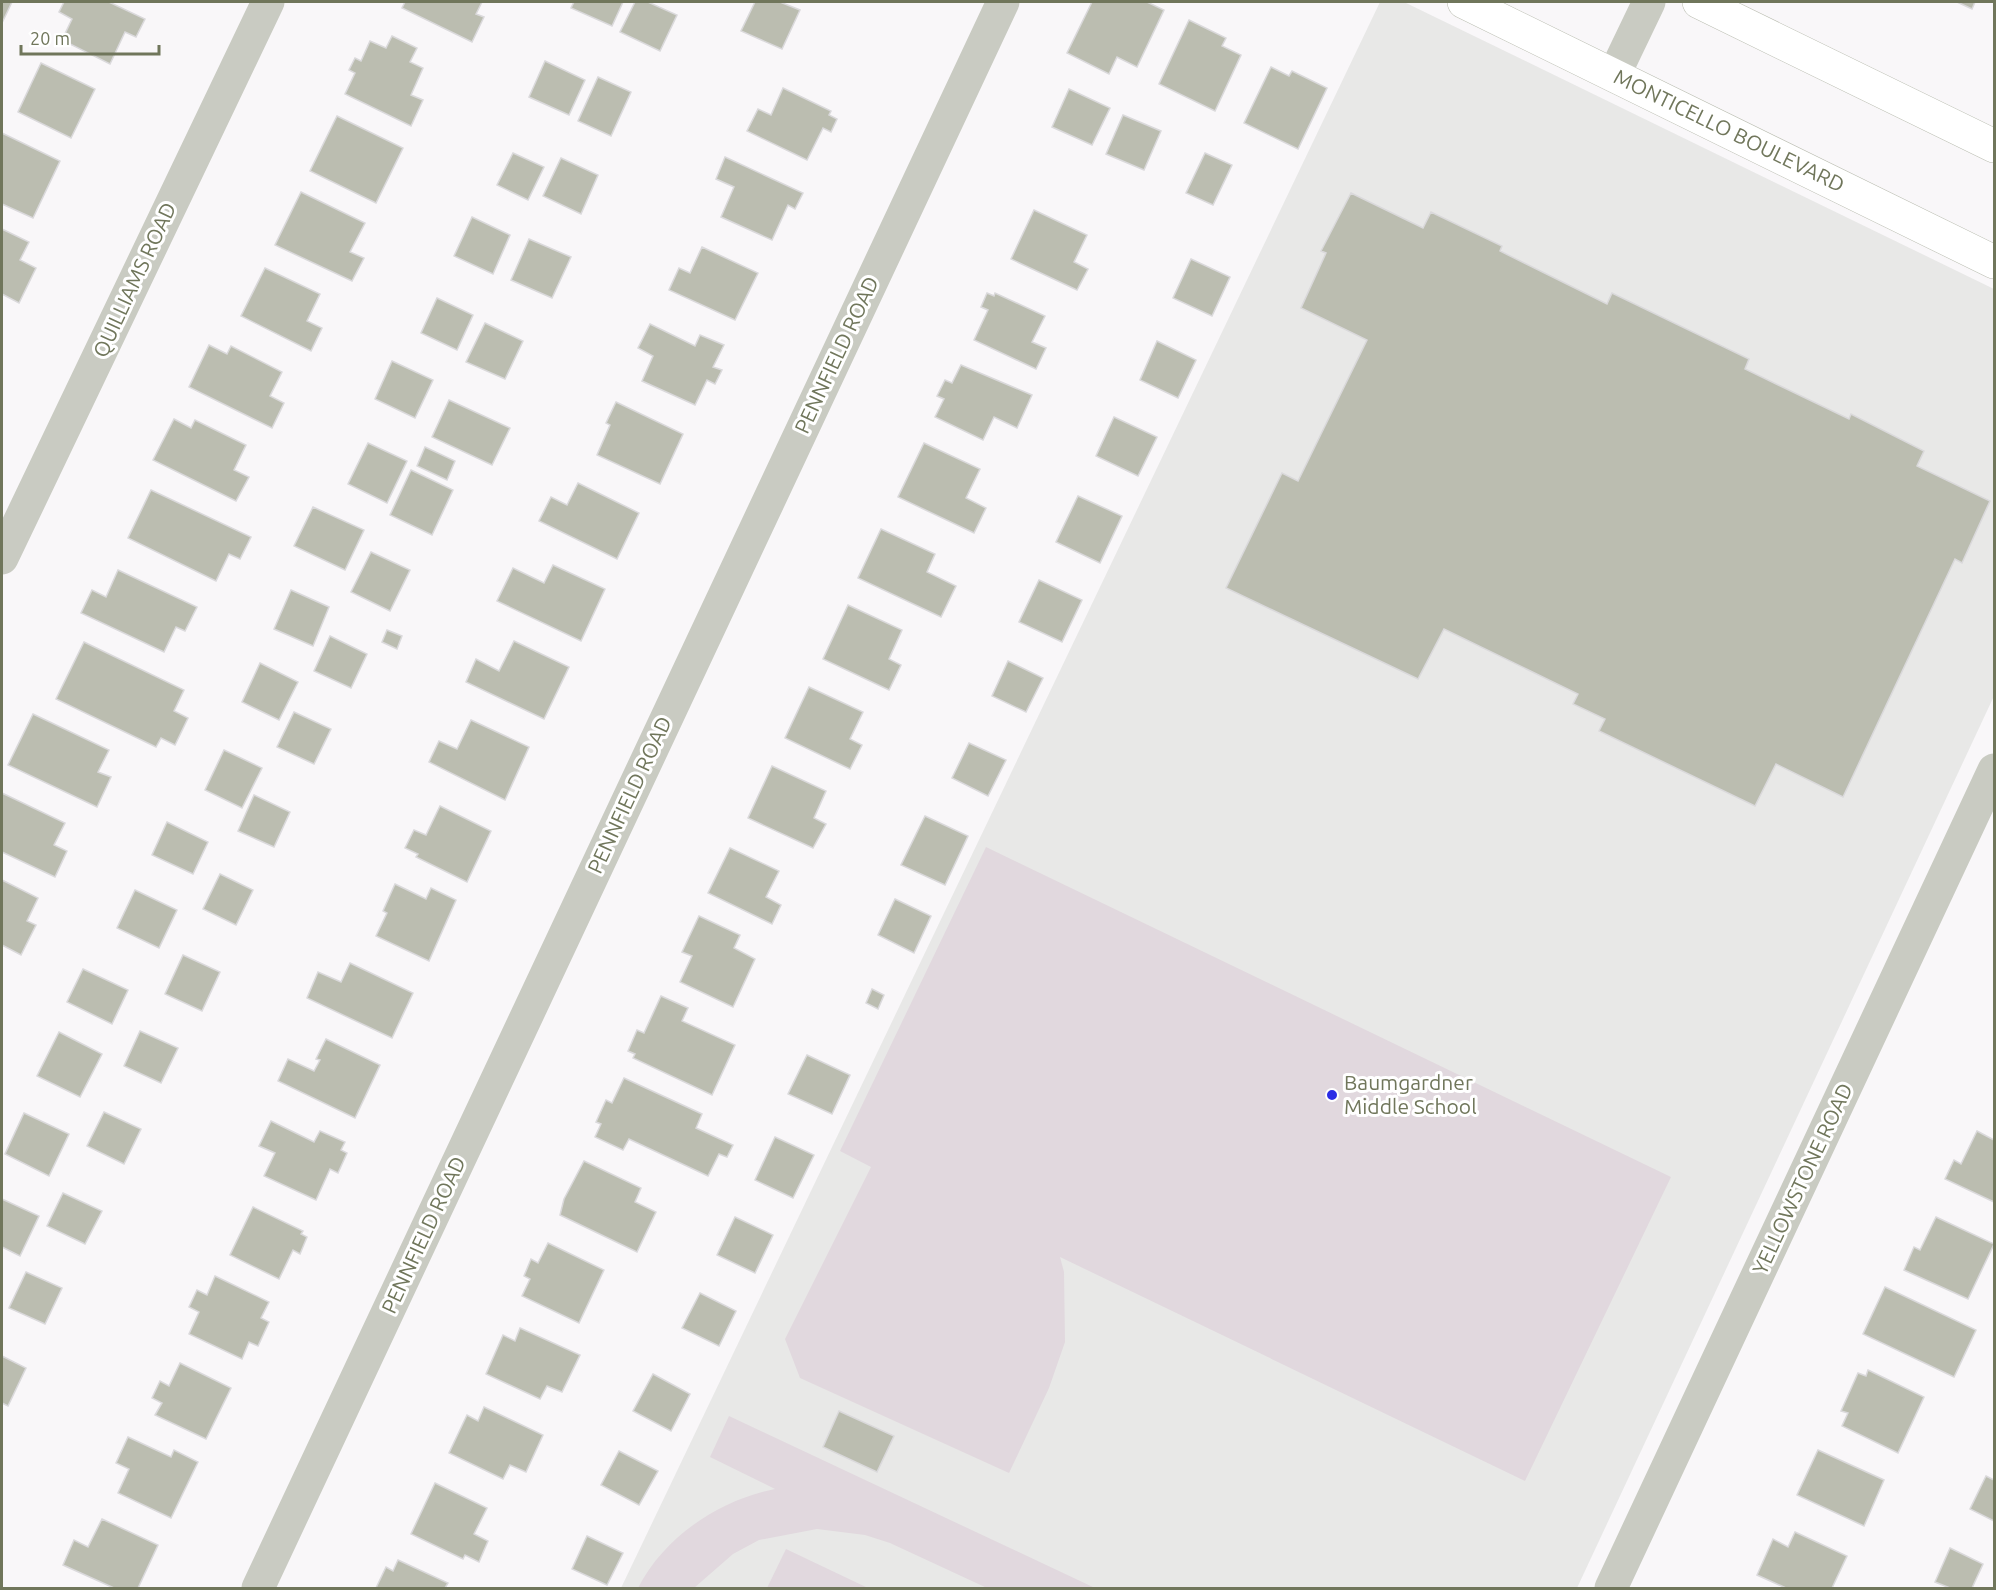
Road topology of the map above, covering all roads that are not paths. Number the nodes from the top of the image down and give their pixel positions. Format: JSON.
{"nodes":[{"id":1,"x":268,"y":2,"type":"edge"},
{"id":2,"x":1003,"y":2,"type":"edge"},
{"id":3,"x":1464,"y":2,"type":"edge"},
{"id":4,"x":1649,"y":2,"type":"edge"},
{"id":5,"x":1699,"y":2,"type":"edge"},
{"id":6,"x":1614,"y":75,"type":"junction"},
{"id":7,"x":1995,"y":146,"type":"edge"},
{"id":8,"x":1995,"y":262,"type":"edge"},
{"id":9,"x":2,"y":558,"type":"edge"},
{"id":10,"x":1995,"y":770,"type":"edge"},
{"id":11,"x":258,"y":1588,"type":"edge"},
{"id":12,"x":1611,"y":1588,"type":"edge"}],
"edges":[{"from":1,"to":9,"type":"street","name":"QUILLIAMS ROAD"},
{"from":2,"to":11,"type":"street","name":"PENNFIELD ROAD"},
{"from":3,"to":6,"type":"main road","name":"MONTICELLO BOULEVARD"},
{"from":4,"to":6,"type":"street"},
{"from":5,"to":7,"type":"main road"},
{"from":6,"to":8,"type":"main road","name":"MONTICELLO BOULEVARD"},
{"from":10,"to":12,"type":"street","name":"YELLOWSTONE ROAD"}]}
